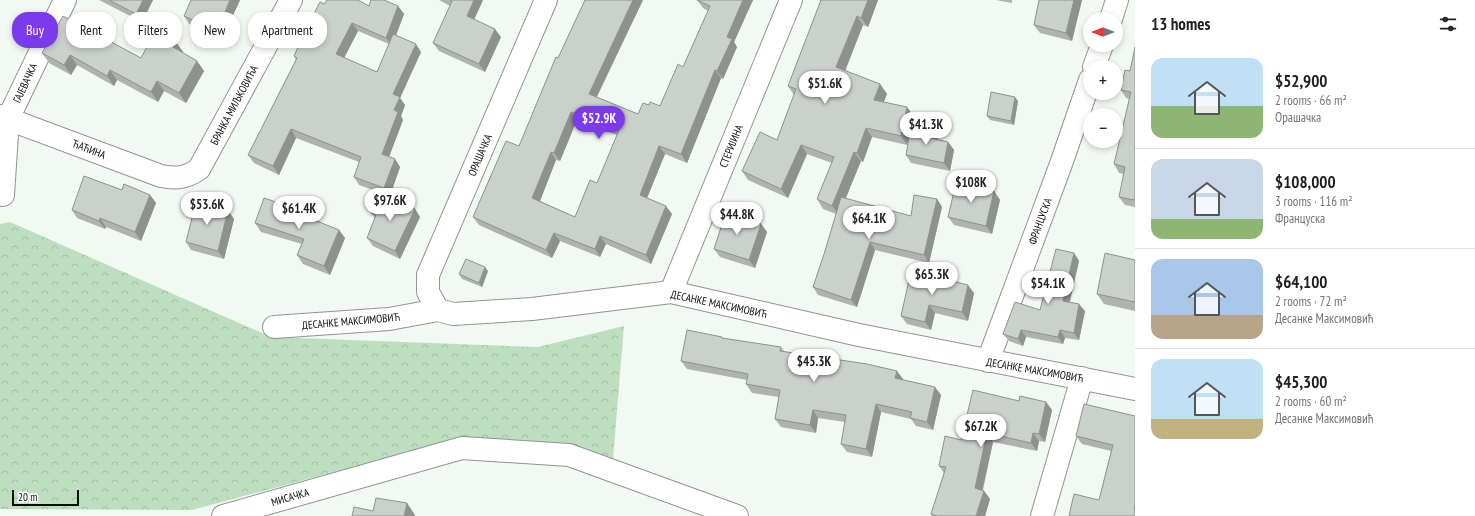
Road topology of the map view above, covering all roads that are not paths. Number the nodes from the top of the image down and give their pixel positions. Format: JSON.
{"nodes":[{"id":1,"x":65,"y":0,"type":"edge"},
{"id":2,"x":291,"y":0,"type":"edge"},
{"id":3,"x":546,"y":0,"type":"edge"},
{"id":4,"x":791,"y":0,"type":"edge"},
{"id":5,"x":1117,"y":0,"type":"edge"},
{"id":6,"x":1113,"y":12,"type":"edge"},
{"id":7,"x":1083,"y":100,"type":"edge"},
{"id":8,"x":4,"y":117,"type":"edge"},
{"id":9,"x":180,"y":178,"type":"joint"},
{"id":10,"x":3,"y":195,"type":"dead end"},
{"id":11,"x":671,"y":292,"type":"junction"},
{"id":12,"x":438,"y":310,"type":"junction"},
{"id":13,"x":274,"y":327,"type":"dead end"},
{"id":14,"x":988,"y":361,"type":"junction"},
{"id":15,"x":1082,"y":378,"type":"junction"},
{"id":16,"x":1135,"y":389,"type":"edge"},
{"id":17,"x":223,"y":516,"type":"edge"},
{"id":18,"x":737,"y":516,"type":"edge"},
{"id":19,"x":1042,"y":516,"type":"edge"}],
"edges":[{"from":1,"to":8,"type":"street","name":"ГАЈЕВАЧКА"},
{"from":2,"to":9,"type":"street","name":"БРАНКА МИЉКОВИЋА"},
{"from":3,"to":12,"type":"street","name":"ОРАШАЧКА"},
{"from":4,"to":11,"type":"street","name":"СТЕРИЈИНА"},
{"from":5,"to":6,"type":"street"},
{"from":7,"to":14,"type":"street","name":"ФРАНЦУСКА"},
{"from":8,"to":9,"type":"street","name":"ЋАЋИНА"},
{"from":8,"to":10,"type":"street","name":"ГАЈЕВАЧКА"},
{"from":11,"to":12,"type":"street","name":"ДЕСАНКЕ МАКСИМОВИЋ"},
{"from":11,"to":14,"type":"street","name":"ДЕСАНКЕ МАКСИМОВИЋ"},
{"from":12,"to":13,"type":"street","name":"ДЕСАНКЕ МАКСИМОВИЋ"},
{"from":14,"to":15,"type":"street","name":"ДЕСАНКЕ МАКСИМОВИЋ"},
{"from":15,"to":16,"type":"street","name":"ДЕСАНКЕ МАКСИМОВИЋ"},
{"from":15,"to":19,"type":"street"},
{"from":17,"to":18,"type":"street","name":"МИСАЧКА"}]}
